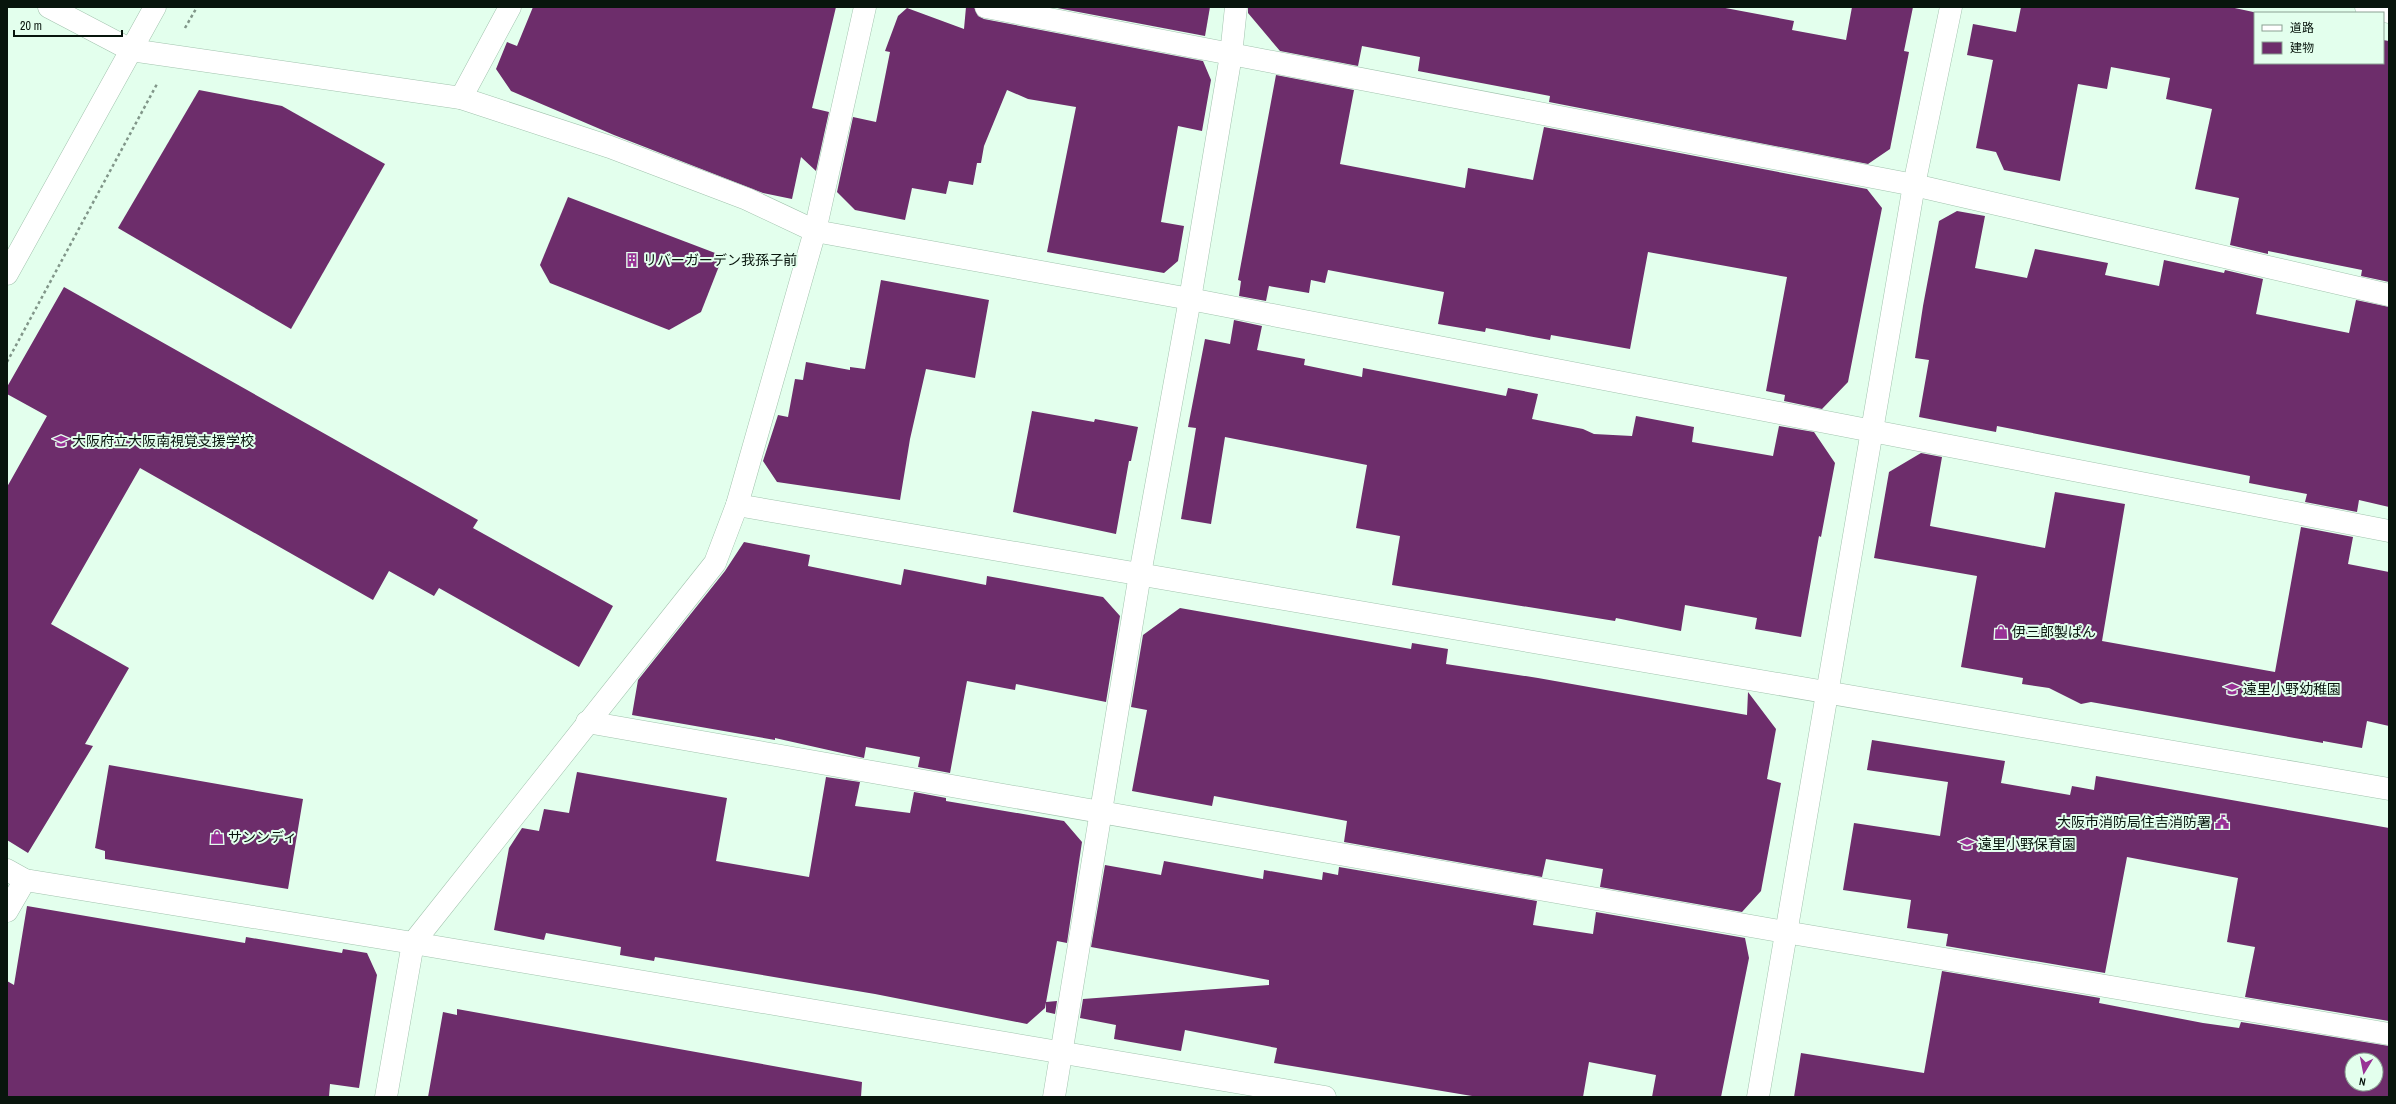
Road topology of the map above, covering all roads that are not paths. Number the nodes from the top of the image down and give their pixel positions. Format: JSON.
{"nodes":[{"id":1,"x":49,"y":7,"type":"edge"},
{"id":2,"x":155,"y":7,"type":"edge"},
{"id":3,"x":510,"y":7,"type":"edge"},
{"id":4,"x":865,"y":7,"type":"edge"},
{"id":5,"x":986,"y":7,"type":"edge"},
{"id":6,"x":1236,"y":7,"type":"edge"},
{"id":7,"x":1950,"y":7,"type":"edge"},
{"id":8,"x":2366,"y":7,"type":"edge"},
{"id":9,"x":2389,"y":12,"type":"edge"},
{"id":10,"x":131,"y":50,"type":"junction"},
{"id":11,"x":1231,"y":55,"type":"junction"},
{"id":12,"x":461,"y":98,"type":"junction"},
{"id":13,"x":1914,"y":185,"type":"junction"},
{"id":14,"x":815,"y":231,"type":"junction"},
{"id":15,"x":10,"y":260,"type":"edge"},
{"id":16,"x":2389,"y":295,"type":"edge"},
{"id":17,"x":1190,"y":299,"type":"junction"},
{"id":18,"x":1873,"y":430,"type":"junction"},
{"id":19,"x":737,"y":506,"type":"junction"},
{"id":20,"x":2389,"y":531,"type":"edge"},
{"id":21,"x":1140,"y":574,"type":"junction"},
{"id":22,"x":1826,"y":693,"type":"junction"},
{"id":23,"x":587,"y":722,"type":"junction"},
{"id":24,"x":2389,"y":789,"type":"edge"},
{"id":25,"x":1100,"y":813,"type":"junction"},
{"id":26,"x":16,"y":875,"type":"edge"},
{"id":27,"x":7,"y":911,"type":"edge"},
{"id":28,"x":1785,"y":932,"type":"junction"},
{"id":29,"x":414,"y":943,"type":"junction"},
{"id":30,"x":2389,"y":1034,"type":"edge"},
{"id":31,"x":1062,"y":1053,"type":"junction"},
{"id":32,"x":386,"y":1097,"type":"edge"},
{"id":33,"x":1054,"y":1097,"type":"edge"},
{"id":34,"x":1325,"y":1097,"type":"edge"},
{"id":35,"x":1758,"y":1097,"type":"edge"}],
"edges":[{"from":1,"to":10,"type":"street"},
{"from":2,"to":10,"type":"street"},
{"from":3,"to":12,"type":"street"},
{"from":4,"to":14,"type":"street"},
{"from":5,"to":11,"type":"street"},
{"from":6,"to":11,"type":"street"},
{"from":7,"to":13,"type":"street"},
{"from":8,"to":9,"type":"street"},
{"from":10,"to":12,"type":"street"},
{"from":10,"to":15,"type":"street"},
{"from":11,"to":13,"type":"street"},
{"from":11,"to":17,"type":"street"},
{"from":12,"to":14,"type":"street"},
{"from":13,"to":16,"type":"street"},
{"from":13,"to":18,"type":"street"},
{"from":14,"to":17,"type":"street"},
{"from":14,"to":19,"type":"street"},
{"from":17,"to":18,"type":"street"},
{"from":17,"to":21,"type":"street"},
{"from":18,"to":20,"type":"street"},
{"from":18,"to":22,"type":"street"},
{"from":19,"to":21,"type":"street"},
{"from":19,"to":23,"type":"street"},
{"from":21,"to":22,"type":"street"},
{"from":21,"to":25,"type":"street"},
{"from":22,"to":24,"type":"street"},
{"from":22,"to":28,"type":"street"},
{"from":23,"to":25,"type":"street"},
{"from":23,"to":29,"type":"street"},
{"from":25,"to":28,"type":"street"},
{"from":25,"to":31,"type":"street"},
{"from":26,"to":27,"type":"street"},
{"from":26,"to":29,"type":"street"},
{"from":28,"to":30,"type":"street"},
{"from":28,"to":35,"type":"street"},
{"from":29,"to":31,"type":"street"},
{"from":29,"to":32,"type":"street"},
{"from":31,"to":33,"type":"street"},
{"from":31,"to":34,"type":"street"}]}
